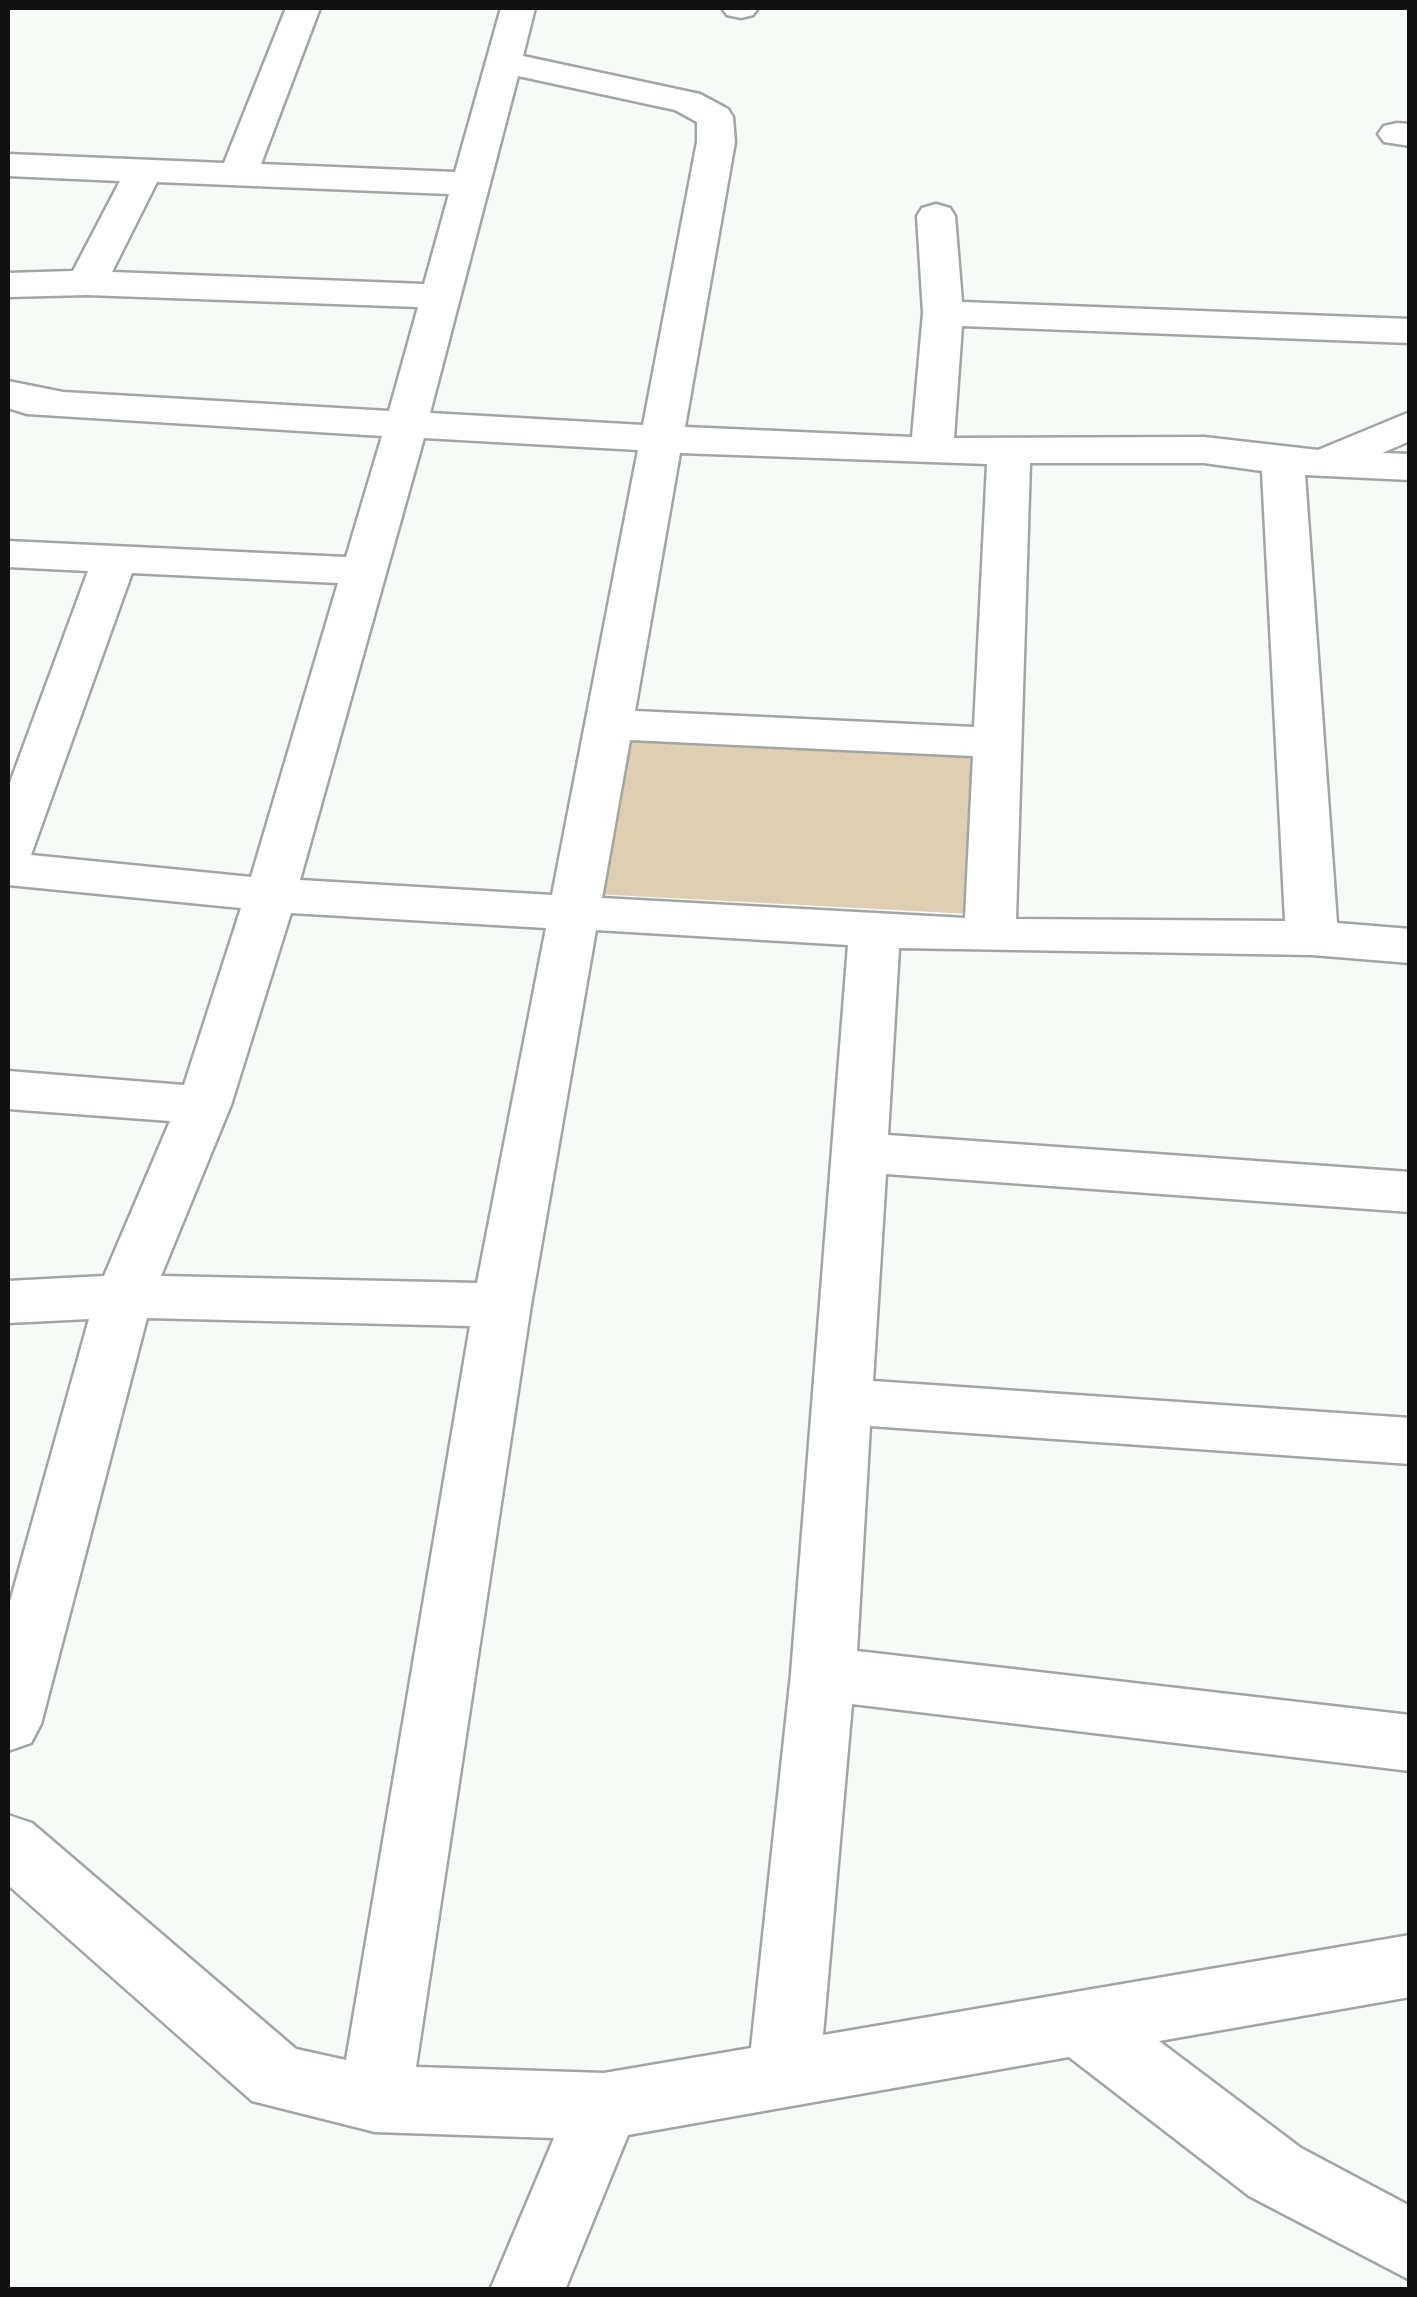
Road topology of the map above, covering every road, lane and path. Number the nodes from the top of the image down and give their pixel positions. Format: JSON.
{"nodes":[{"id":1,"x":303,"y":8,"type":"edge"},
{"id":2,"x":518,"y":8,"type":"edge"},
{"id":3,"x":506,"y":63,"type":"junction"},
{"id":4,"x":8,"y":165,"type":"edge"},
{"id":5,"x":145,"y":168,"type":"junction"},
{"id":6,"x":239,"y":174,"type":"junction"},
{"id":7,"x":471,"y":184,"type":"junction"},
{"id":8,"x":936,"y":216,"type":"dead end"},
{"id":9,"x":87,"y":283,"type":"junction"},
{"id":10,"x":8,"y":285,"type":"edge"},
{"id":11,"x":438,"y":296,"type":"junction"},
{"id":12,"x":943,"y":313,"type":"junction"},
{"id":13,"x":1410,"y":332,"type":"edge"},
{"id":14,"x":8,"y":392,"type":"edge"},
{"id":15,"x":408,"y":422,"type":"junction"},
{"id":16,"x":1410,"y":424,"type":"edge"},
{"id":17,"x":662,"y":439,"type":"junction"},
{"id":18,"x":932,"y":451,"type":"junction"},
{"id":19,"x":1010,"y":451,"type":"junction"},
{"id":20,"x":1303,"y":462,"type":"junction"},
{"id":21,"x":1410,"y":466,"type":"edge"},
{"id":22,"x":8,"y":554,"type":"edge"},
{"id":23,"x":115,"y":559,"type":"junction"},
{"id":24,"x":361,"y":570,"type":"junction"},
{"id":25,"x":609,"y":724,"type":"junction"},
{"id":26,"x":998,"y":744,"type":"junction"},
{"id":27,"x":8,"y":854,"type":"edge"},
{"id":28,"x":8,"y":870,"type":"edge"},
{"id":29,"x":271,"y":896,"type":"junction"},
{"id":30,"x":575,"y":912,"type":"junction"},
{"id":31,"x":875,"y":930,"type":"junction"},
{"id":32,"x":990,"y":936,"type":"junction"},
{"id":33,"x":1312,"y":938,"type":"junction"},
{"id":34,"x":1410,"y":946,"type":"edge"},
{"id":35,"x":8,"y":1090,"type":"edge"},
{"id":36,"x":204,"y":1105,"type":"junction"},
{"id":37,"x":858,"y":1152,"type":"junction"},
{"id":38,"x":1410,"y":1192,"type":"edge"},
{"id":39,"x":124,"y":1296,"type":"junction"},
{"id":40,"x":8,"y":1302,"type":"edge"},
{"id":41,"x":502,"y":1305,"type":"junction"},
{"id":42,"x":839,"y":1401,"type":"junction"},
{"id":43,"x":1410,"y":1441,"type":"edge"},
{"id":44,"x":823,"y":1674,"type":"junction"},
{"id":45,"x":8,"y":1724,"type":"edge"},
{"id":46,"x":1410,"y":1742,"type":"edge"},
{"id":47,"x":8,"y":1844,"type":"edge"},
{"id":48,"x":1410,"y":1966,"type":"edge"},
{"id":49,"x":1079,"y":2023,"type":"junction"},
{"id":50,"x":784,"y":2075,"type":"junction"},
{"id":51,"x":375,"y":2099,"type":"junction"},
{"id":52,"x":604,"y":2106,"type":"junction"},
{"id":53,"x":1410,"y":2245,"type":"edge"},
{"id":54,"x":527,"y":2290,"type":"edge"}],
"edges":[{"from":1,"to":6,"type":"street"},
{"from":2,"to":3,"type":"street"},
{"from":3,"to":7,"type":"street"},
{"from":3,"to":17,"type":"street"},
{"from":4,"to":5,"type":"street"},
{"from":5,"to":6,"type":"street"},
{"from":5,"to":9,"type":"street"},
{"from":6,"to":7,"type":"street"},
{"from":7,"to":11,"type":"street"},
{"from":8,"to":12,"type":"street"},
{"from":9,"to":10,"type":"street"},
{"from":9,"to":11,"type":"street"},
{"from":11,"to":15,"type":"street"},
{"from":12,"to":13,"type":"street"},
{"from":12,"to":18,"type":"street"},
{"from":14,"to":15,"type":"street"},
{"from":15,"to":17,"type":"street"},
{"from":15,"to":24,"type":"street"},
{"from":16,"to":20,"type":"street"},
{"from":17,"to":18,"type":"street"},
{"from":17,"to":25,"type":"street"},
{"from":18,"to":19,"type":"street"},
{"from":19,"to":20,"type":"street"},
{"from":19,"to":26,"type":"street"},
{"from":20,"to":21,"type":"street"},
{"from":20,"to":33,"type":"street"},
{"from":22,"to":23,"type":"street"},
{"from":23,"to":24,"type":"street"},
{"from":23,"to":27,"type":"street"},
{"from":24,"to":29,"type":"street"},
{"from":25,"to":26,"type":"street"},
{"from":25,"to":30,"type":"street"},
{"from":26,"to":32,"type":"street"},
{"from":28,"to":29,"type":"street"},
{"from":29,"to":30,"type":"street"},
{"from":29,"to":36,"type":"street"},
{"from":30,"to":31,"type":"street"},
{"from":30,"to":41,"type":"street"},
{"from":31,"to":32,"type":"street"},
{"from":31,"to":37,"type":"street"},
{"from":32,"to":33,"type":"street"},
{"from":33,"to":34,"type":"street"},
{"from":35,"to":36,"type":"street"},
{"from":36,"to":39,"type":"street"},
{"from":37,"to":38,"type":"street"},
{"from":37,"to":42,"type":"street"},
{"from":39,"to":40,"type":"street"},
{"from":39,"to":41,"type":"street"},
{"from":39,"to":45,"type":"street"},
{"from":41,"to":51,"type":"street"},
{"from":42,"to":43,"type":"street"},
{"from":42,"to":44,"type":"street"},
{"from":44,"to":46,"type":"street"},
{"from":44,"to":50,"type":"street"},
{"from":47,"to":51,"type":"street"},
{"from":48,"to":49,"type":"street"},
{"from":49,"to":50,"type":"street"},
{"from":49,"to":53,"type":"street"},
{"from":50,"to":52,"type":"street"},
{"from":51,"to":52,"type":"street"},
{"from":52,"to":54,"type":"street"}]}
